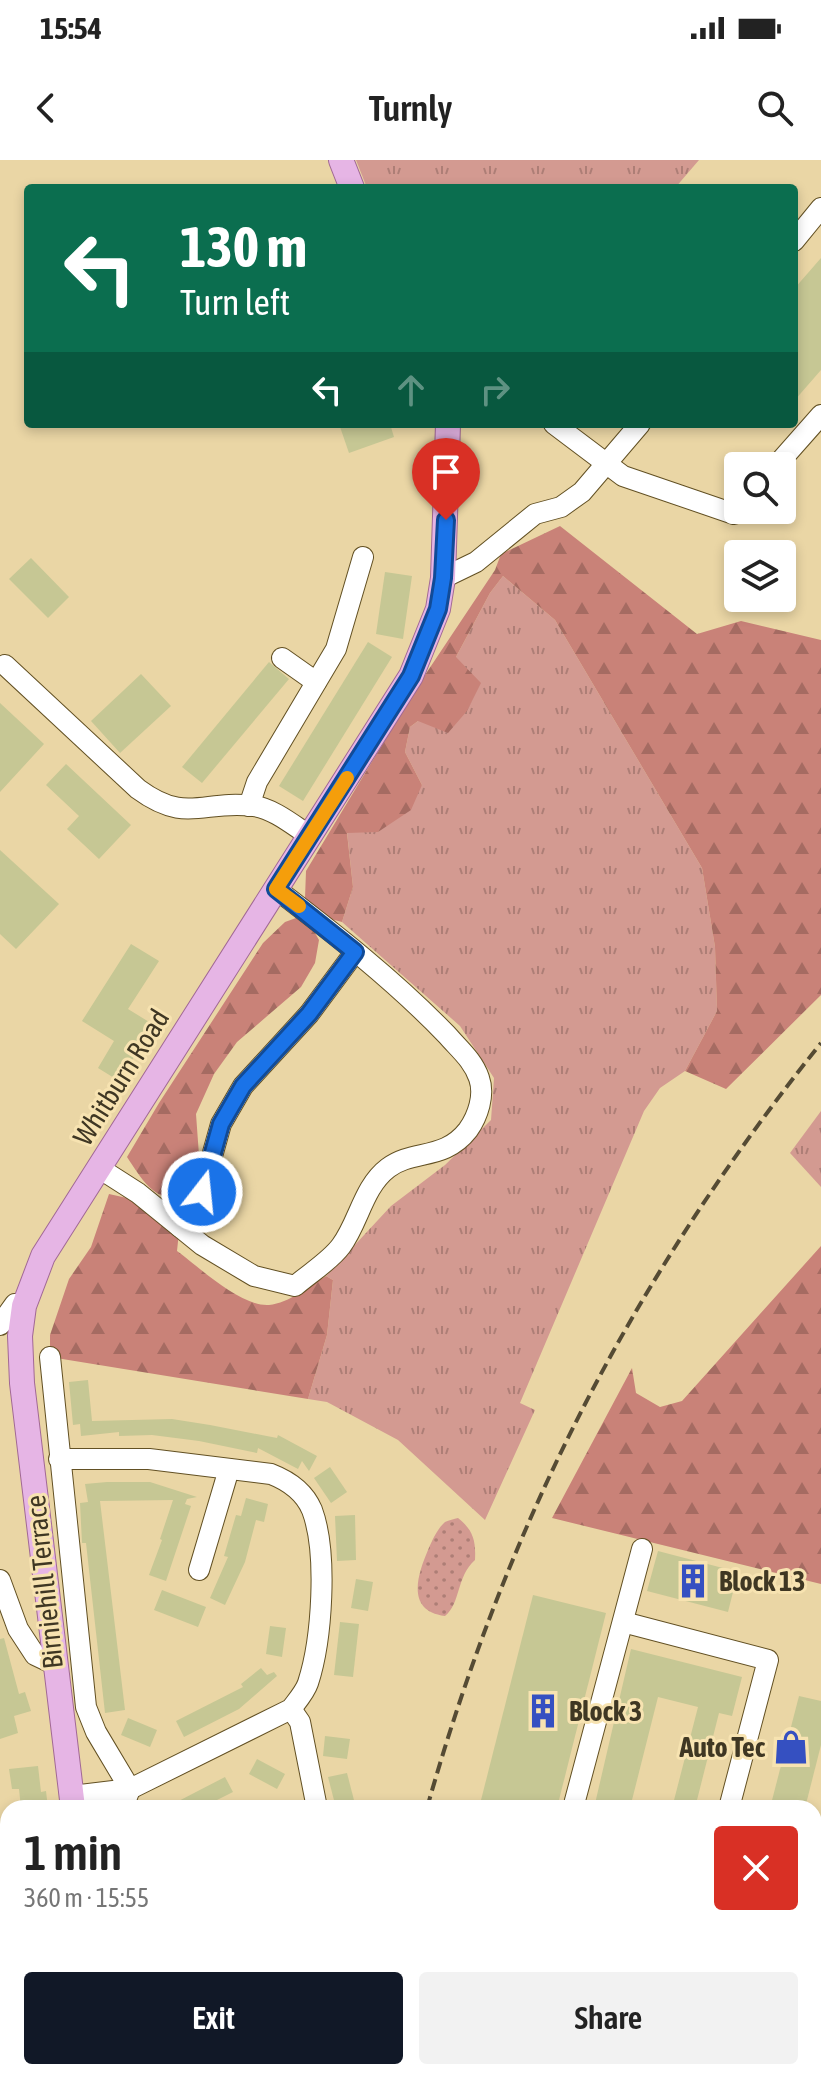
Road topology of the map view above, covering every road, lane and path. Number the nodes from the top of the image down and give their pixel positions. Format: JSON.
{"nodes":[{"id":1,"x":341,"y":160,"type":"edge"},
{"id":2,"x":350,"y":184,"type":"edge"},
{"id":3,"x":821,"y":208,"type":"edge"},
{"id":4,"x":798,"y":236,"type":"edge"},
{"id":5,"x":821,"y":415,"type":"edge"},
{"id":6,"x":448,"y":428,"type":"edge"},
{"id":7,"x":559,"y":428,"type":"edge"},
{"id":8,"x":637,"y":428,"type":"edge"},
{"id":9,"x":788,"y":452,"type":"edge"},
{"id":10,"x":606,"y":464,"type":"junction"},
{"id":11,"x":724,"y":511,"type":"edge"},
{"id":12,"x":363,"y":557,"type":"dead end"},
{"id":13,"x":443,"y":578,"type":"junction"},
{"id":14,"x":282,"y":658,"type":"dead end"},
{"id":15,"x":5,"y":665,"type":"dead end"},
{"id":16,"x":316,"y":682,"type":"junction"},
{"id":17,"x":249,"y":806,"type":"junction"},
{"id":18,"x":310,"y":836,"type":"junction"},
{"id":19,"x":276,"y":889,"type":"junction"},
{"id":20,"x":355,"y":952,"type":"junction"},
{"id":21,"x":99,"y":1168,"type":"junction"},
{"id":22,"x":180,"y":1227,"type":"junction"},
{"id":23,"x":24,"y":1306,"type":"junction"},
{"id":24,"x":0,"y":1325,"type":"edge"},
{"id":25,"x":50,"y":1357,"type":"dead end"},
{"id":26,"x":59,"y":1459,"type":"junction"},
{"id":27,"x":229,"y":1469,"type":"junction"},
{"id":28,"x":642,"y":1549,"type":"dead end"},
{"id":29,"x":199,"y":1570,"type":"dead end"},
{"id":30,"x":0,"y":1580,"type":"edge"},
{"id":31,"x":623,"y":1622,"type":"junction"},
{"id":32,"x":54,"y":1664,"type":"junction"},
{"id":33,"x":291,"y":1709,"type":"junction"},
{"id":34,"x":127,"y":1799,"type":"edge"},
{"id":35,"x":72,"y":1800,"type":"edge"},
{"id":36,"x":315,"y":1800,"type":"edge"},
{"id":37,"x":575,"y":1800,"type":"edge"},
{"id":38,"x":731,"y":1800,"type":"edge"}],
"edges":[{"from":1,"to":2,"type":"main road"},
{"from":3,"to":4,"type":"street"},
{"from":5,"to":9,"type":"street"},
{"from":6,"to":13,"type":"main road","name":"Whitburn Road"},
{"from":7,"to":10,"type":"street"},
{"from":8,"to":10,"type":"street"},
{"from":10,"to":11,"type":"street"},
{"from":10,"to":13,"type":"street"},
{"from":12,"to":16,"type":"street"},
{"from":13,"to":18,"type":"main road","name":"Whitburn Road"},
{"from":14,"to":16,"type":"street"},
{"from":15,"to":17,"type":"street"},
{"from":16,"to":17,"type":"street"},
{"from":17,"to":18,"type":"street"},
{"from":18,"to":19,"type":"main road","name":"Whitburn Road"},
{"from":19,"to":20,"type":"street"},
{"from":19,"to":21,"type":"main road","name":"Whitburn Road"},
{"from":20,"to":22,"type":"street"},
{"from":20,"to":22,"type":"street"},
{"from":21,"to":22,"type":"street"},
{"from":21,"to":23,"type":"main road","name":"Whitburn Road"},
{"from":23,"to":24,"type":"street"},
{"from":23,"to":32,"type":"main road","name":"Whitburn Road"},
{"from":25,"to":26,"type":"street","name":"Birniehill Terrace"},
{"from":26,"to":27,"type":"street"},
{"from":26,"to":34,"type":"street","name":"Birniehill Terrace"},
{"from":27,"to":29,"type":"street"},
{"from":27,"to":33,"type":"street"},
{"from":28,"to":31,"type":"street"},
{"from":30,"to":32,"type":"street"},
{"from":31,"to":37,"type":"street"},
{"from":31,"to":38,"type":"street"},
{"from":32,"to":35,"type":"main road","name":"Whitburn Road"},
{"from":33,"to":34,"type":"street"},
{"from":33,"to":36,"type":"street"}]}
